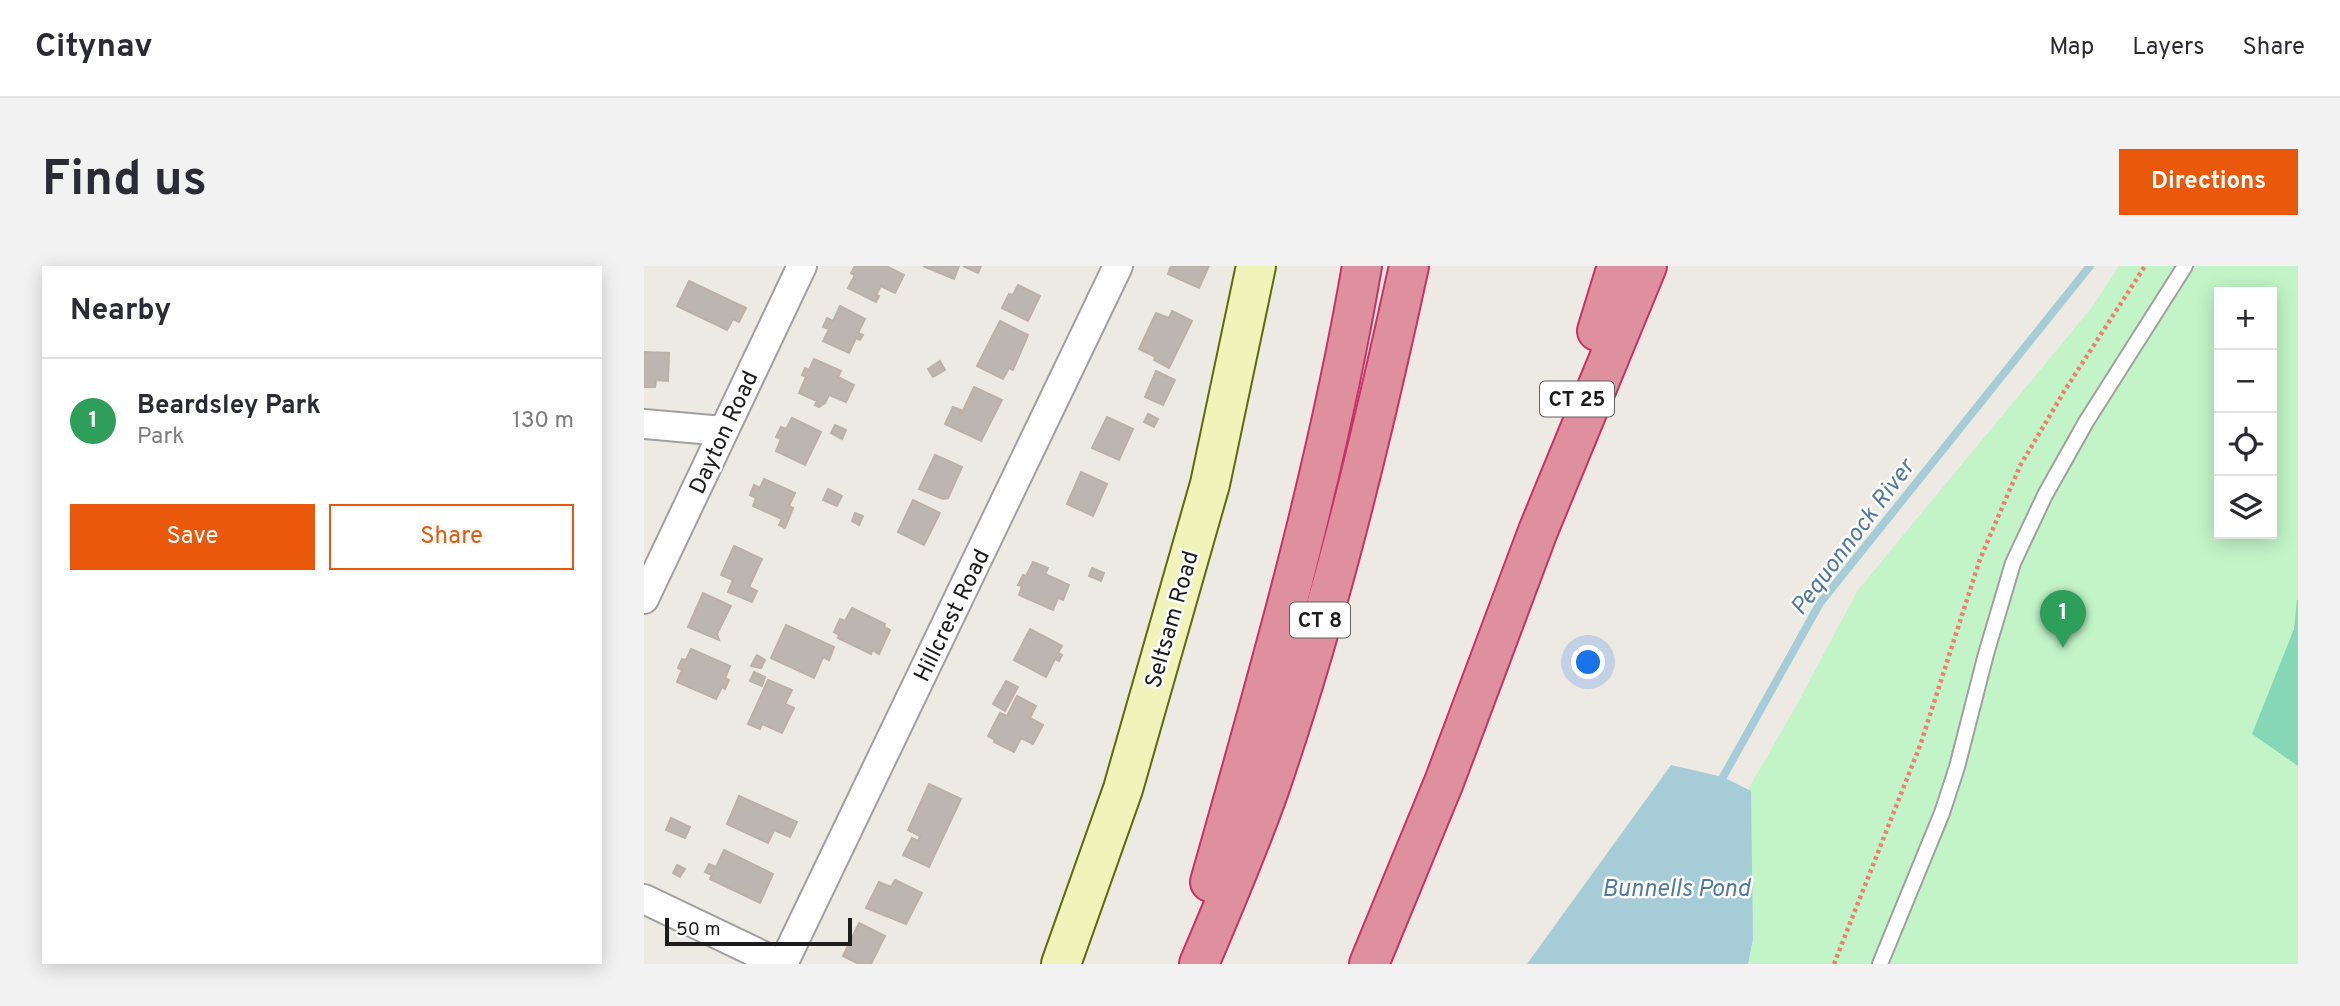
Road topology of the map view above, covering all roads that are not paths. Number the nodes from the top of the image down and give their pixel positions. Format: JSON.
{"nodes":[{"id":1,"x":802,"y":266,"type":"edge"},
{"id":2,"x":1118,"y":266,"type":"edge"},
{"id":3,"x":1256,"y":266,"type":"edge"},
{"id":4,"x":1362,"y":266,"type":"edge"},
{"id":5,"x":1409,"y":266,"type":"edge"},
{"id":6,"x":1616,"y":266,"type":"edge"},
{"id":7,"x":1647,"y":266,"type":"edge"},
{"id":8,"x":2185,"y":266,"type":"edge"},
{"id":9,"x":644,"y":424,"type":"edge"},
{"id":10,"x":723,"y":431,"type":"junction"},
{"id":11,"x":1538,"y":531,"type":"junction"},
{"id":12,"x":644,"y":599,"type":"edge"},
{"id":13,"x":644,"y":899,"type":"edge"},
{"id":14,"x":782,"y":964,"type":"edge"},
{"id":15,"x":1061,"y":964,"type":"edge"},
{"id":16,"x":1186,"y":964,"type":"edge"},
{"id":17,"x":1199,"y":964,"type":"edge"},
{"id":18,"x":1369,"y":964,"type":"edge"},
{"id":19,"x":1880,"y":964,"type":"edge"}],
"edges":[{"from":1,"to":10,"type":"street","name":"Dayton Road"},
{"from":2,"to":14,"type":"street","name":"Hillcrest Road"},
{"from":3,"to":15,"type":"main road","name":"Seltsam Road"},
{"from":4,"to":16,"type":"highway"},
{"from":5,"to":17,"type":"highway","number":"CT 8"},
{"from":6,"to":11,"type":"highway","number":"CT 25"},
{"from":7,"to":11,"type":"highway"},
{"from":8,"to":19,"type":"lane"},
{"from":9,"to":10,"type":"street"},
{"from":10,"to":12,"type":"street","name":"Dayton Road"},
{"from":11,"to":18,"type":"highway"},
{"from":13,"to":14,"type":"street"}]}
